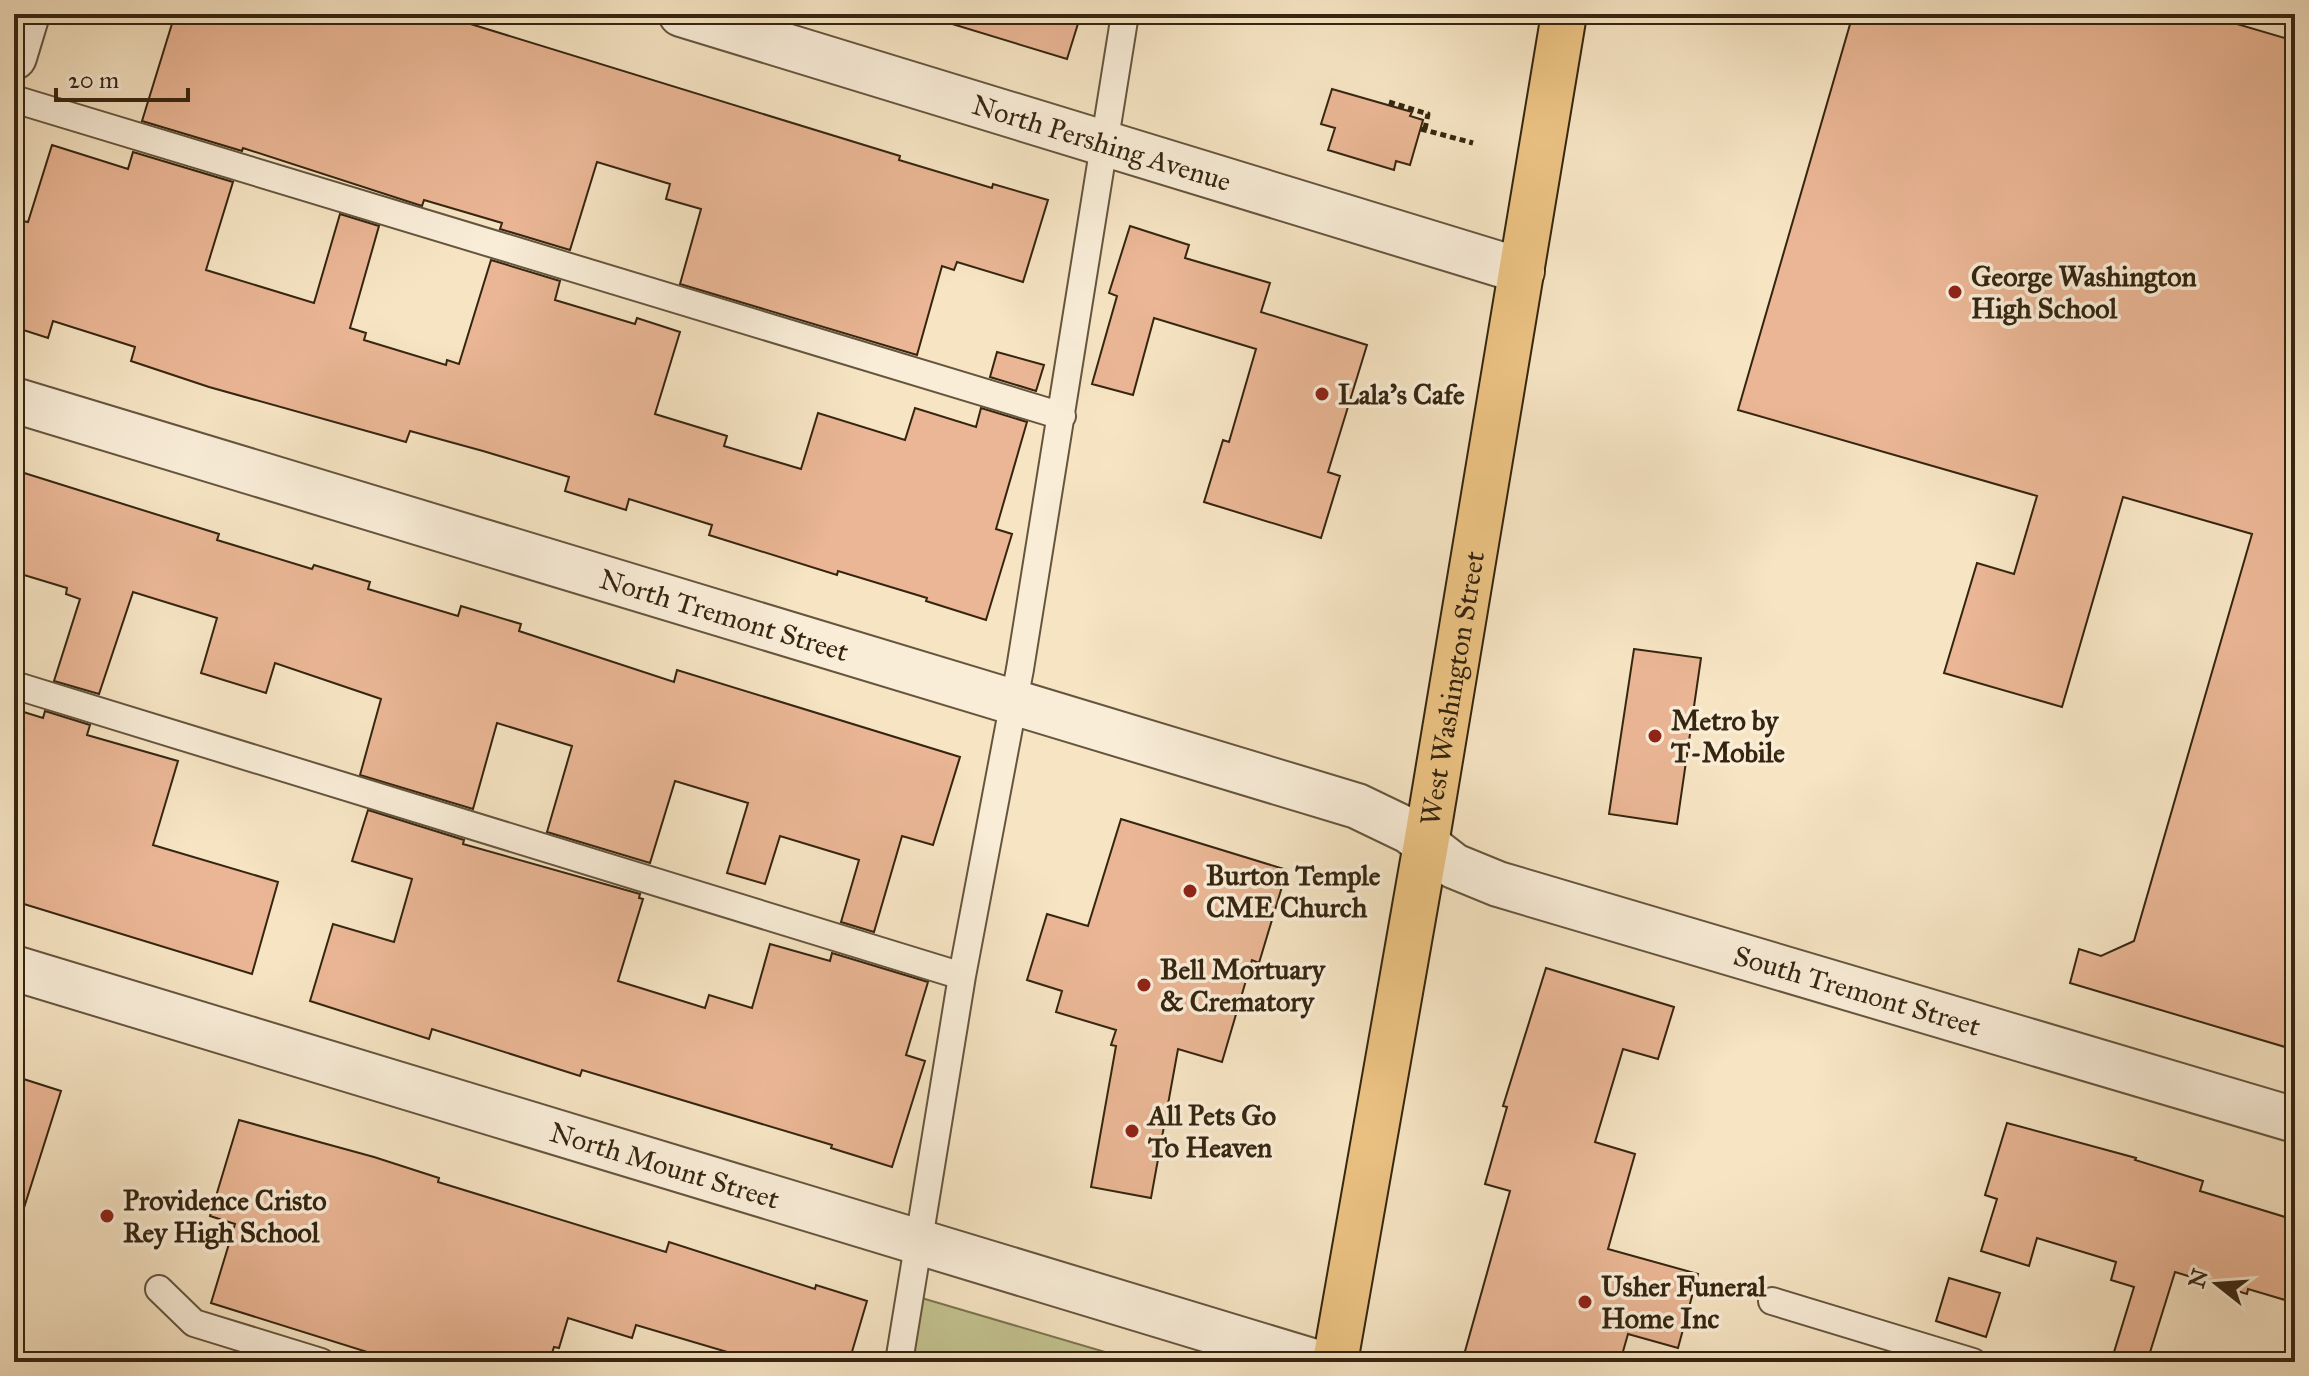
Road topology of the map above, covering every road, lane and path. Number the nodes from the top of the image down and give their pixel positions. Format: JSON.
{"nodes":[{"id":1,"x":27,"y":14,"type":"edge"},
{"id":2,"x":681,"y":14,"type":"edge"},
{"id":3,"x":1125,"y":14,"type":"edge"},
{"id":4,"x":1564,"y":14,"type":"edge"},
{"id":5,"x":14,"y":57,"type":"edge"},
{"id":6,"x":14,"y":99,"type":"edge"},
{"id":7,"x":1389,"y":102,"type":"dead end"},
{"id":8,"x":1473,"y":143,"type":"dead end"},
{"id":9,"x":1107,"y":144,"type":"junction"},
{"id":10,"x":1522,"y":271,"type":"junction"},
{"id":11,"x":14,"y":400,"type":"edge"},
{"id":12,"x":1062,"y":416,"type":"junction"},
{"id":13,"x":14,"y":685,"type":"edge"},
{"id":14,"x":1014,"y":702,"type":"junction"},
{"id":15,"x":1426,"y":844,"type":"junction"},
{"id":16,"x":14,"y":968,"type":"edge"},
{"id":17,"x":962,"y":976,"type":"junction"},
{"id":18,"x":2295,"y":1120,"type":"edge"},
{"id":19,"x":921,"y":1243,"type":"junction"},
{"id":20,"x":159,"y":1289,"type":"dead end"},
{"id":21,"x":1772,"y":1301,"type":"dead end"},
{"id":22,"x":321,"y":1362,"type":"edge"},
{"id":23,"x":899,"y":1362,"type":"edge"},
{"id":24,"x":1315,"y":1362,"type":"edge"},
{"id":25,"x":1335,"y":1362,"type":"edge"},
{"id":26,"x":1973,"y":1362,"type":"edge"}],
"edges":[{"from":1,"to":5,"type":"street"},
{"from":2,"to":9,"type":"street","name":"North Pershing Avenue"},
{"from":3,"to":9,"type":"lane"},
{"from":4,"to":10,"type":"main road","name":"West Washington Street"},
{"from":6,"to":12,"type":"lane"},
{"from":7,"to":8,"type":"path"},
{"from":9,"to":10,"type":"street","name":"North Pershing Avenue"},
{"from":9,"to":12,"type":"lane"},
{"from":10,"to":15,"type":"main road","name":"West Washington Street"},
{"from":11,"to":14,"type":"street","name":"North Tremont Street"},
{"from":12,"to":14,"type":"lane"},
{"from":13,"to":17,"type":"lane"},
{"from":14,"to":15,"type":"street","name":"North Tremont Street"},
{"from":14,"to":17,"type":"lane"},
{"from":15,"to":18,"type":"street","name":"South Tremont Street"},
{"from":15,"to":25,"type":"main road","name":"West Washington Street"},
{"from":16,"to":19,"type":"street","name":"North Mount Street"},
{"from":17,"to":19,"type":"lane"},
{"from":19,"to":23,"type":"lane"},
{"from":19,"to":24,"type":"street","name":"North Mount Street"},
{"from":20,"to":22,"type":"lane"},
{"from":21,"to":26,"type":"lane"}]}
